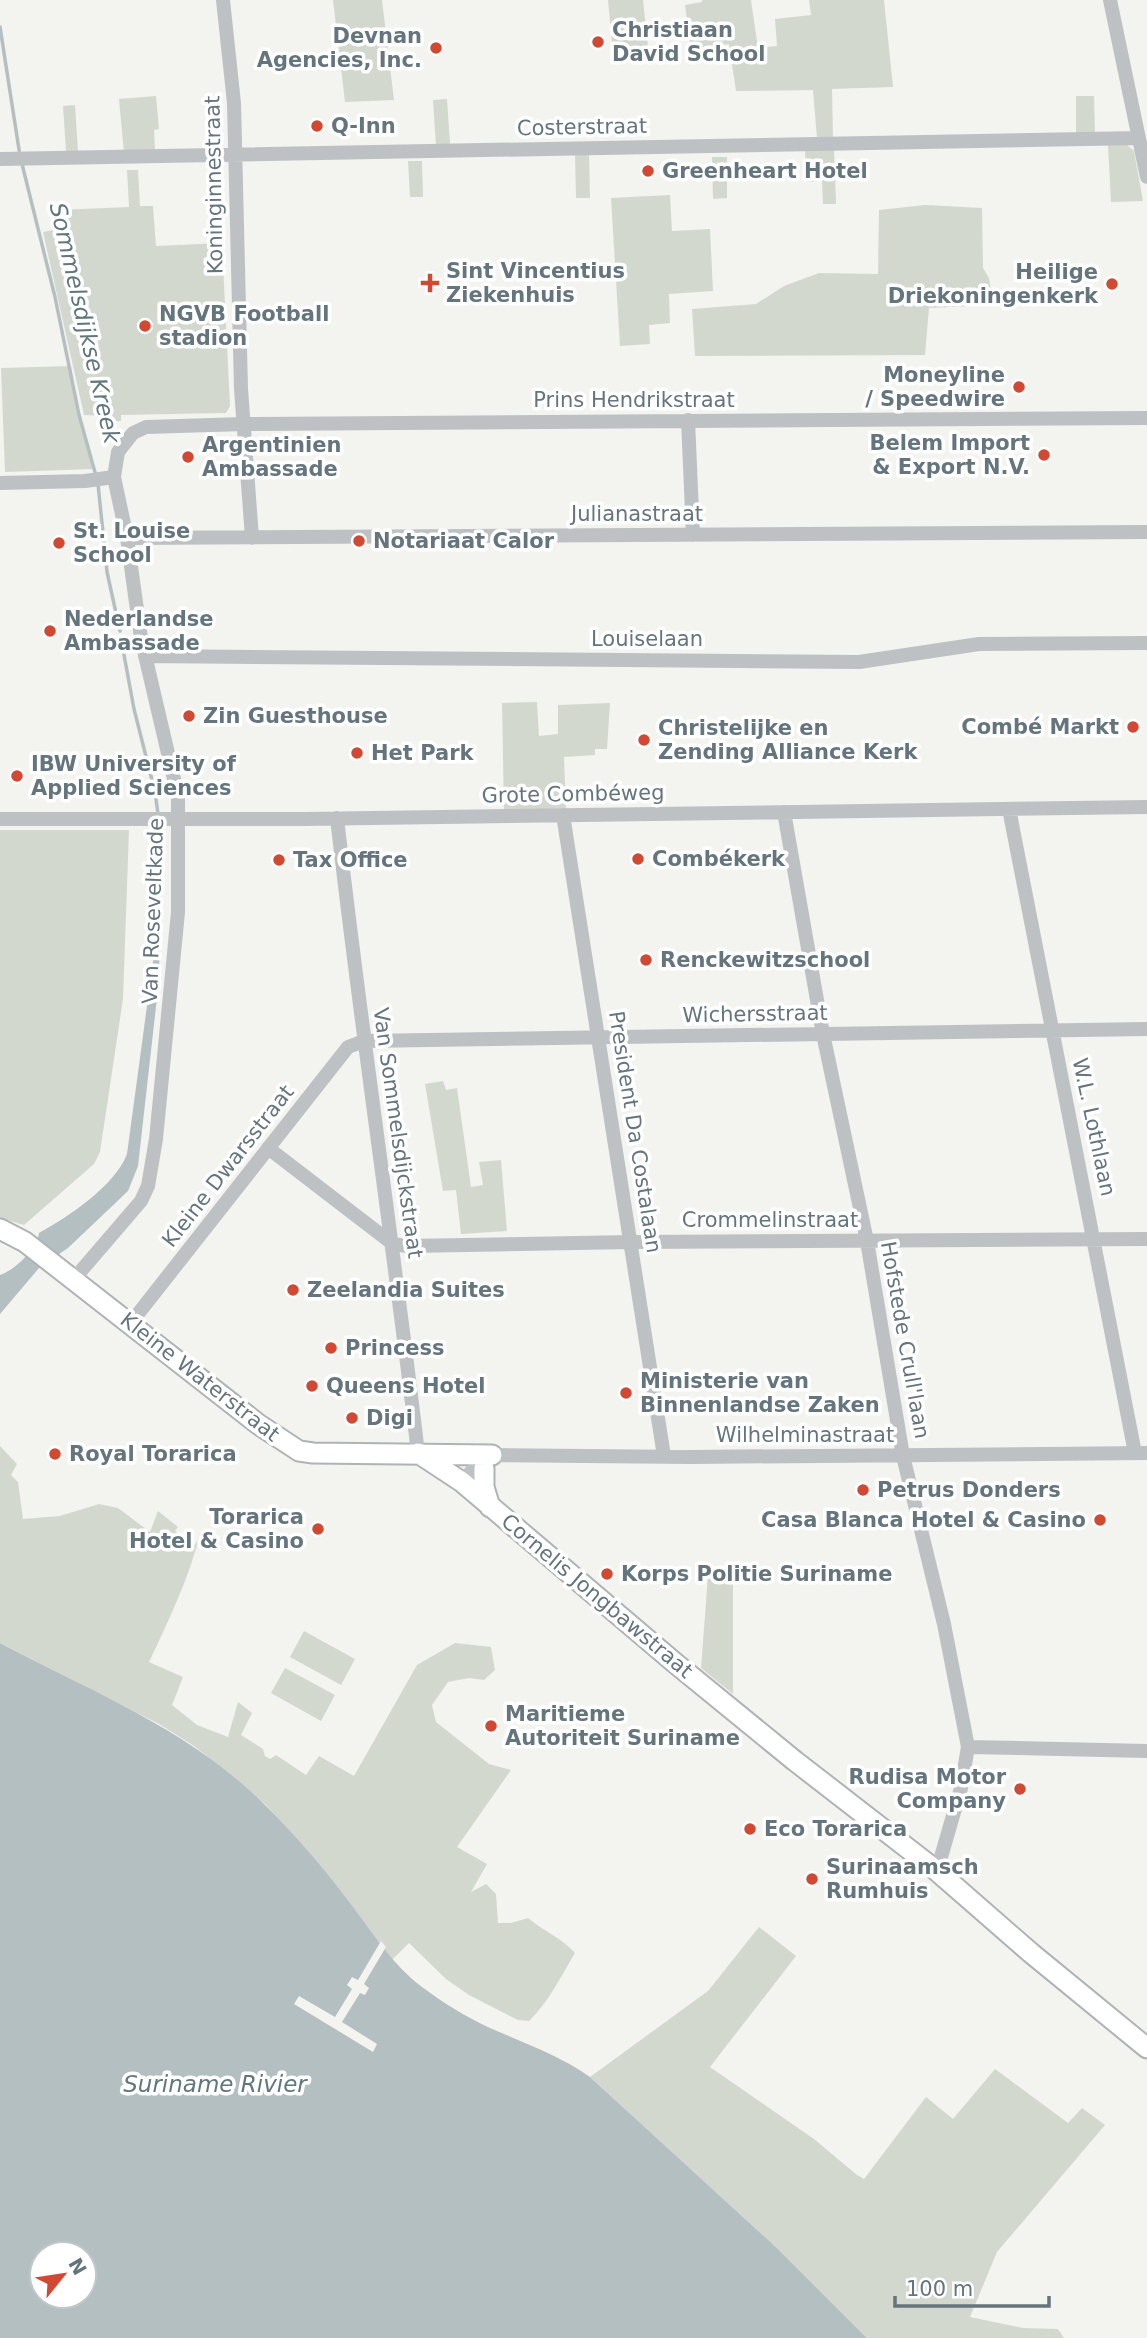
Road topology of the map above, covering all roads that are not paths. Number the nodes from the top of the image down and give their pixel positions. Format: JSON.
{"nodes":[{"id":1,"x":223,"y":0,"type":"edge"},
{"id":2,"x":1111,"y":0,"type":"edge"},
{"id":3,"x":1139,"y":138,"type":"junction"},
{"id":4,"x":235,"y":155,"type":"junction"},
{"id":5,"x":12,"y":159,"type":"edge"},
{"id":6,"x":1147,"y":177,"type":"edge"},
{"id":7,"x":1147,"y":418,"type":"edge"},
{"id":8,"x":688,"y":420,"type":"junction"},
{"id":9,"x":244,"y":424,"type":"junction"},
{"id":10,"x":126,"y":440,"type":"joint"},
{"id":11,"x":111,"y":478,"type":"junction"},
{"id":12,"x":0,"y":483,"type":"edge"},
{"id":13,"x":1147,"y":532,"type":"edge"},
{"id":14,"x":693,"y":535,"type":"junction"},
{"id":15,"x":127,"y":538,"type":"junction"},
{"id":16,"x":253,"y":538,"type":"junction"},
{"id":17,"x":1147,"y":643,"type":"edge"},
{"id":18,"x":145,"y":656,"type":"junction"},
{"id":19,"x":1147,"y":807,"type":"edge"},
{"id":20,"x":1009,"y":809,"type":"junction"},
{"id":21,"x":784,"y":812,"type":"junction"},
{"id":22,"x":563,"y":815,"type":"junction"},
{"id":23,"x":337,"y":818,"type":"junction"},
{"id":24,"x":0,"y":819,"type":"edge"},
{"id":25,"x":174,"y":820,"type":"junction"},
{"id":26,"x":1147,"y":1029,"type":"edge"},
{"id":27,"x":1053,"y":1032,"type":"junction"},
{"id":28,"x":823,"y":1034,"type":"junction"},
{"id":29,"x":598,"y":1039,"type":"junction"},
{"id":30,"x":364,"y":1041,"type":"junction"},
{"id":31,"x":268,"y":1148,"type":"junction"},
{"id":32,"x":0,"y":1229,"type":"edge"},
{"id":33,"x":1147,"y":1239,"type":"edge"},
{"id":34,"x":1095,"y":1240,"type":"junction"},
{"id":35,"x":867,"y":1241,"type":"junction"},
{"id":36,"x":631,"y":1242,"type":"junction"},
{"id":37,"x":393,"y":1244,"type":"junction"},
{"id":38,"x":66,"y":1273,"type":"junction"},
{"id":39,"x":130,"y":1324,"type":"junction"},
{"id":40,"x":418,"y":1453,"type":"junction"},
{"id":41,"x":1141,"y":1453,"type":"edge"},
{"id":42,"x":903,"y":1456,"type":"junction"},
{"id":43,"x":664,"y":1457,"type":"junction"},
{"id":44,"x":494,"y":1460,"type":"junction"},
{"id":45,"x":466,"y":1486,"type":"junction"},
{"id":46,"x":490,"y":1507,"type":"junction"},
{"id":47,"x":968,"y":1747,"type":"junction"},
{"id":48,"x":1147,"y":1751,"type":"edge"},
{"id":49,"x":937,"y":1871,"type":"junction"},
{"id":50,"x":1147,"y":2048,"type":"edge"}],
"edges":[{"from":1,"to":4,"type":"street","name":"Koninginnestraat"},
{"from":2,"to":3,"type":"street"},
{"from":3,"to":4,"type":"street","name":"Costerstraat"},
{"from":3,"to":6,"type":"street"},
{"from":4,"to":5,"type":"street","name":"Costerstraat"},
{"from":4,"to":9,"type":"street","name":"Koninginnestraat"},
{"from":7,"to":8,"type":"street","name":"Prins Hendrikstraat"},
{"from":8,"to":9,"type":"street","name":"Prins Hendrikstraat"},
{"from":8,"to":14,"type":"street"},
{"from":9,"to":10,"type":"street","name":"Prins Hendrikstraat"},
{"from":9,"to":16,"type":"street","name":"Koninginnestraat"},
{"from":10,"to":11,"type":"street","name":"Van Roseveltkade"},
{"from":11,"to":12,"type":"street"},
{"from":11,"to":15,"type":"street","name":"Van Roseveltkade"},
{"from":13,"to":14,"type":"street","name":"Julianastraat"},
{"from":14,"to":16,"type":"street","name":"Julianastraat"},
{"from":15,"to":16,"type":"street","name":"Julianastraat"},
{"from":15,"to":18,"type":"street","name":"Van Roseveltkade"},
{"from":17,"to":18,"type":"street","name":"Louiselaan"},
{"from":18,"to":25,"type":"street","name":"Van Roseveltkade"},
{"from":19,"to":20,"type":"street","name":"Grote Combéweg"},
{"from":20,"to":21,"type":"street","name":"Grote Combéweg"},
{"from":20,"to":27,"type":"street","name":"W.L. Lothlaan"},
{"from":21,"to":22,"type":"street","name":"Grote Combéweg"},
{"from":21,"to":28,"type":"street","name":"Hofstede Crull'laan"},
{"from":22,"to":23,"type":"street","name":"Grote Combéweg"},
{"from":22,"to":29,"type":"street","name":"President Da Costalaan"},
{"from":23,"to":25,"type":"street","name":"Grote Combéweg"},
{"from":23,"to":30,"type":"street","name":"Van Sommelsdijckstraat"},
{"from":24,"to":25,"type":"street","name":"Grote Combéweg"},
{"from":25,"to":38,"type":"street","name":"Van Roseveltkade"},
{"from":26,"to":27,"type":"street","name":"Wichersstraat"},
{"from":27,"to":28,"type":"street","name":"Wichersstraat"},
{"from":27,"to":34,"type":"street","name":"W.L. Lothlaan"},
{"from":28,"to":29,"type":"street","name":"Wichersstraat"},
{"from":28,"to":35,"type":"street","name":"Hofstede Crull'laan"},
{"from":29,"to":30,"type":"street","name":"Wichersstraat"},
{"from":29,"to":36,"type":"street","name":"President Da Costalaan"},
{"from":30,"to":31,"type":"street","name":"Kleine Dwarsstraat"},
{"from":30,"to":37,"type":"street","name":"Van Sommelsdijckstraat"},
{"from":31,"to":37,"type":"street"},
{"from":31,"to":39,"type":"street","name":"Kleine Dwarsstraat"},
{"from":32,"to":38,"type":"main road","name":"Kleine Waterstraat"},
{"from":33,"to":34,"type":"street","name":"Crommelinstraat"},
{"from":34,"to":35,"type":"street","name":"Crommelinstraat"},
{"from":34,"to":41,"type":"street","name":"W.L. Lothlaan"},
{"from":35,"to":36,"type":"street","name":"Crommelinstraat"},
{"from":35,"to":42,"type":"street","name":"Hofstede Crull'laan"},
{"from":36,"to":37,"type":"street","name":"Crommelinstraat"},
{"from":36,"to":43,"type":"street","name":"President Da Costalaan"},
{"from":37,"to":40,"type":"street","name":"Van Sommelsdijckstraat"},
{"from":38,"to":39,"type":"main road","name":"Kleine Waterstraat"},
{"from":39,"to":40,"type":"main road","name":"Kleine Waterstraat"},
{"from":40,"to":44,"type":"main road","name":"Kleine Waterstraat"},
{"from":40,"to":45,"type":"main road"},
{"from":41,"to":42,"type":"street","name":"Wilhelminastraat"},
{"from":42,"to":43,"type":"street","name":"Wilhelminastraat"},
{"from":42,"to":47,"type":"street","name":"Hofstede Crull'laan"},
{"from":43,"to":44,"type":"street","name":"Wilhelminastraat"},
{"from":44,"to":45,"type":"street"},
{"from":44,"to":46,"type":"main road"},
{"from":45,"to":46,"type":"main road","name":"Cornelis Jongbawstraat"},
{"from":46,"to":49,"type":"main road","name":"Cornelis Jongbawstraat"},
{"from":47,"to":48,"type":"street"},
{"from":47,"to":49,"type":"street","name":"Hofstede Crull'laan"},
{"from":49,"to":50,"type":"main road","name":"Cornelis Jongbawstraat"}]}
